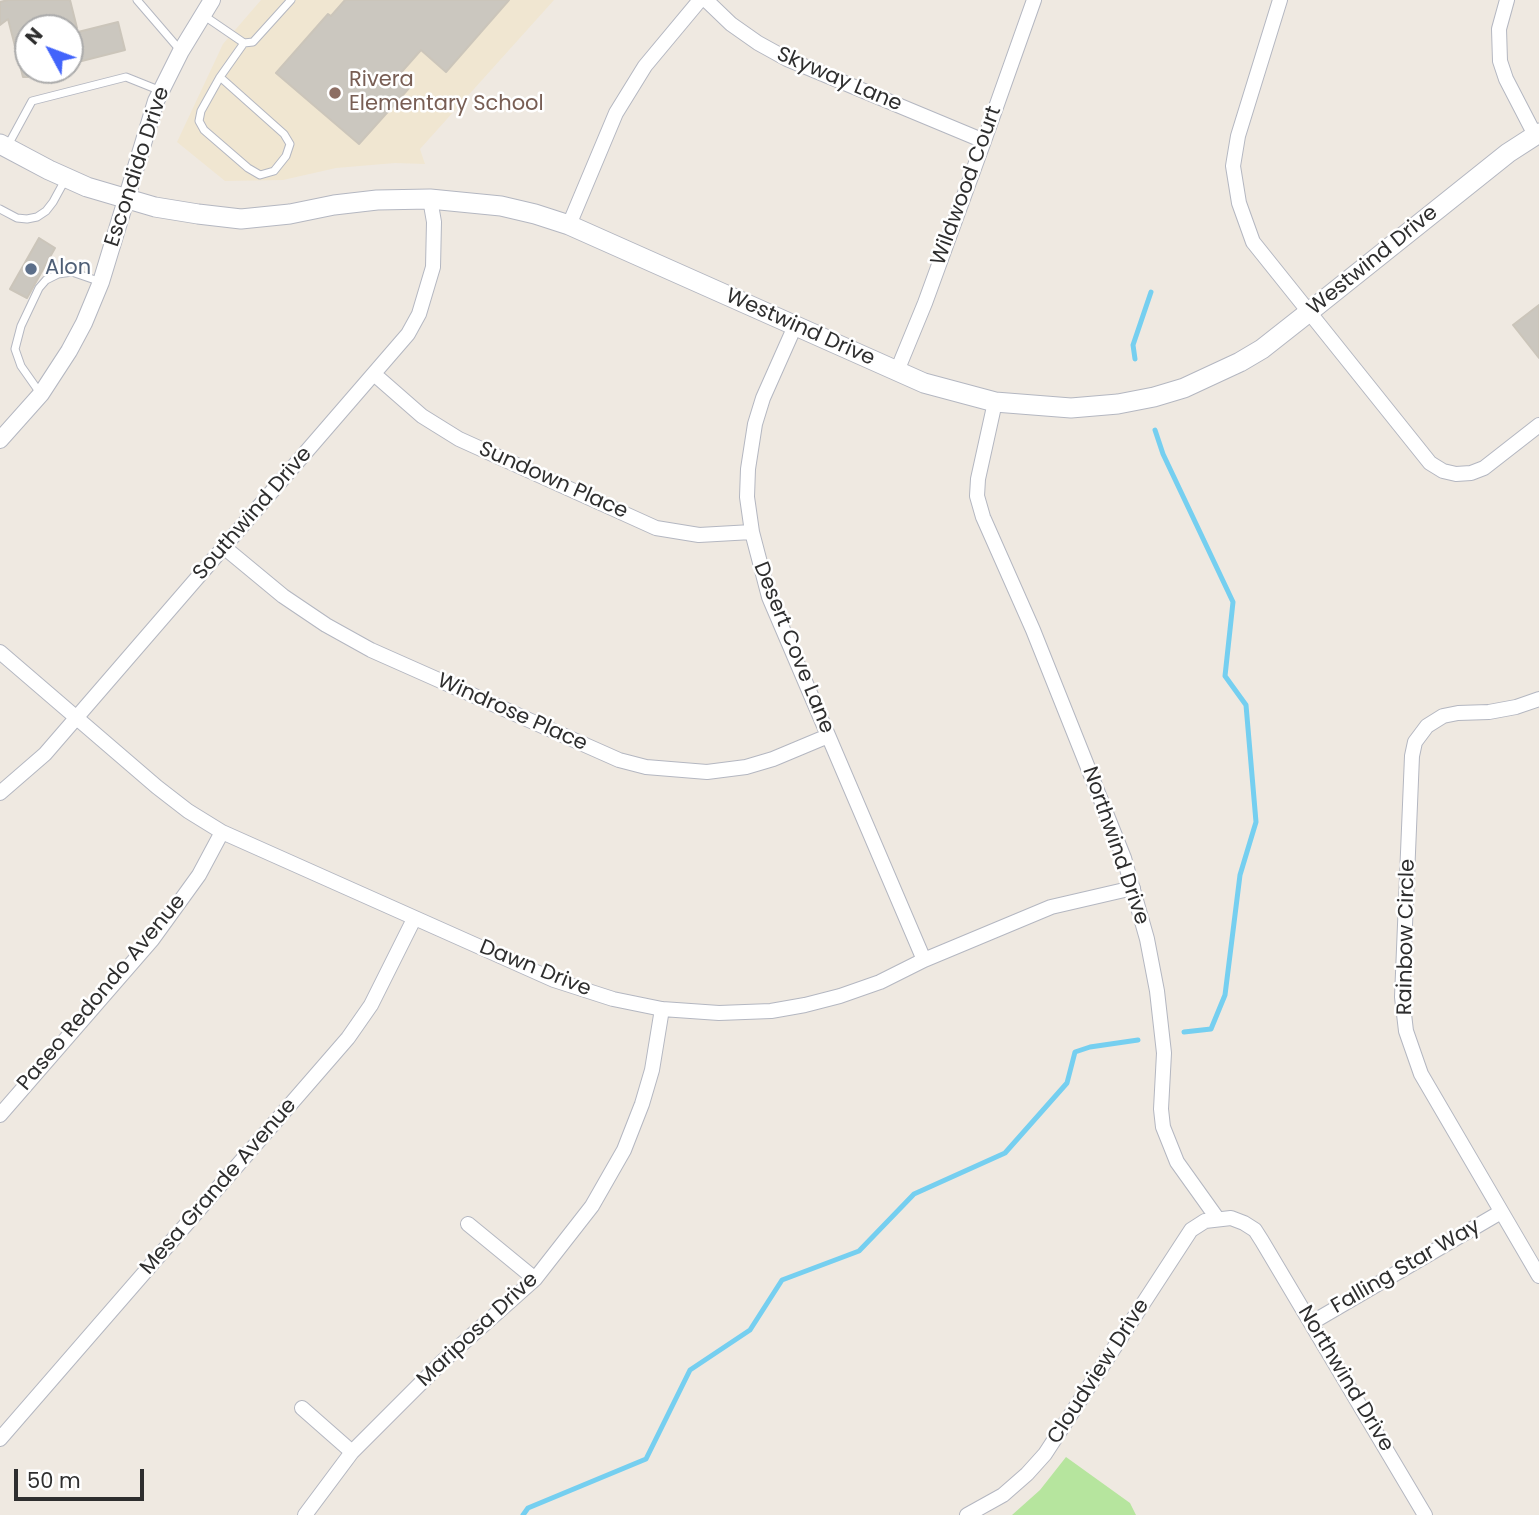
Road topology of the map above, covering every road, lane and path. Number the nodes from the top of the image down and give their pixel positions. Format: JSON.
{"nodes":[{"id":1,"x":137,"y":0,"type":"edge"},
{"id":2,"x":291,"y":0,"type":"edge"},
{"id":3,"x":700,"y":0,"type":"edge"},
{"id":4,"x":706,"y":0,"type":"edge"},
{"id":5,"x":1034,"y":0,"type":"edge"},
{"id":6,"x":1280,"y":0,"type":"edge"},
{"id":7,"x":1507,"y":0,"type":"edge"},
{"id":8,"x":208,"y":4,"type":"edge"},
{"id":9,"x":244,"y":43,"type":"junction"},
{"id":10,"x":181,"y":51,"type":"junction"},
{"id":11,"x":220,"y":77,"type":"junction"},
{"id":12,"x":161,"y":91,"type":"junction"},
{"id":13,"x":1537,"y":134,"type":"edge"},
{"id":14,"x":984,"y":141,"type":"junction"},
{"id":15,"x":4,"y":146,"type":"edge"},
{"id":16,"x":66,"y":178,"type":"junction"},
{"id":17,"x":430,"y":199,"type":"junction"},
{"id":18,"x":127,"y":200,"type":"junction"},
{"id":19,"x":0,"y":209,"type":"edge"},
{"id":20,"x":569,"y":225,"type":"junction"},
{"id":21,"x":101,"y":282,"type":"junction"},
{"id":22,"x":1309,"y":312,"type":"junction"},
{"id":23,"x":795,"y":326,"type":"junction"},
{"id":24,"x":897,"y":370,"type":"junction"},
{"id":25,"x":374,"y":374,"type":"junction"},
{"id":26,"x":41,"y":394,"type":"junction"},
{"id":27,"x":995,"y":402,"type":"junction"},
{"id":28,"x":1539,"y":425,"type":"edge"},
{"id":29,"x":0,"y":440,"type":"edge"},
{"id":30,"x":752,"y":532,"type":"junction"},
{"id":31,"x":225,"y":548,"type":"junction"},
{"id":32,"x":0,"y":652,"type":"edge"},
{"id":33,"x":1539,"y":699,"type":"edge"},
{"id":34,"x":76,"y":718,"type":"junction"},
{"id":35,"x":828,"y":736,"type":"junction"},
{"id":36,"x":0,"y":793,"type":"edge"},
{"id":37,"x":222,"y":832,"type":"junction"},
{"id":38,"x":1133,"y":888,"type":"junction"},
{"id":39,"x":414,"y":919,"type":"junction"},
{"id":40,"x":924,"y":960,"type":"junction"},
{"id":41,"x":662,"y":1009,"type":"junction"},
{"id":42,"x":0,"y":1115,"type":"edge"},
{"id":43,"x":1501,"y":1212,"type":"junction"},
{"id":44,"x":1217,"y":1218,"type":"junction"},
{"id":45,"x":468,"y":1224,"type":"dead end"},
{"id":46,"x":1539,"y":1276,"type":"edge"},
{"id":47,"x":535,"y":1279,"type":"junction"},
{"id":48,"x":1311,"y":1323,"type":"junction"},
{"id":49,"x":302,"y":1408,"type":"dead end"},
{"id":50,"x":0,"y":1439,"type":"edge"},
{"id":51,"x":352,"y":1452,"type":"junction"},
{"id":52,"x":305,"y":1515,"type":"edge"},
{"id":53,"x":967,"y":1515,"type":"edge"},
{"id":54,"x":1426,"y":1515,"type":"edge"}],
"edges":[{"from":1,"to":10,"type":"lane"},
{"from":2,"to":9,"type":"lane"},
{"from":3,"to":20,"type":"street"},
{"from":4,"to":14,"type":"street","name":"Skyway Lane"},
{"from":5,"to":14,"type":"street","name":"Wildwood Court"},
{"from":6,"to":22,"type":"street"},
{"from":7,"to":13,"type":"street"},
{"from":8,"to":9,"type":"lane"},
{"from":8,"to":10,"type":"street","name":"Escondido Drive"},
{"from":9,"to":11,"type":"lane"},
{"from":10,"to":12,"type":"street","name":"Escondido Drive"},
{"from":11,"to":11,"type":"lane"},
{"from":12,"to":15,"type":"lane"},
{"from":12,"to":18,"type":"street","name":"Escondido Drive"},
{"from":13,"to":22,"type":"main road","name":"Westwind Drive"},
{"from":14,"to":24,"type":"street","name":"Wildwood Court"},
{"from":15,"to":16,"type":"main road","name":"Westwind Drive"},
{"from":16,"to":18,"type":"main road","name":"Westwind Drive"},
{"from":16,"to":19,"type":"lane"},
{"from":17,"to":18,"type":"main road","name":"Westwind Drive"},
{"from":17,"to":20,"type":"main road","name":"Westwind Drive"},
{"from":17,"to":25,"type":"street","name":"Southwind Drive"},
{"from":18,"to":21,"type":"street","name":"Escondido Drive"},
{"from":20,"to":23,"type":"main road","name":"Westwind Drive"},
{"from":21,"to":26,"type":"street","name":"Escondido Drive"},
{"from":21,"to":26,"type":"lane"},
{"from":22,"to":27,"type":"main road","name":"Westwind Drive"},
{"from":22,"to":28,"type":"street"},
{"from":23,"to":24,"type":"main road","name":"Westwind Drive"},
{"from":23,"to":30,"type":"street","name":"Desert Cove Lane"},
{"from":24,"to":27,"type":"main road","name":"Westwind Drive"},
{"from":25,"to":30,"type":"street","name":"Sundown Place"},
{"from":25,"to":31,"type":"street","name":"Southwind Drive"},
{"from":26,"to":29,"type":"street","name":"Escondido Drive"},
{"from":27,"to":38,"type":"street","name":"Northwind Drive"},
{"from":30,"to":35,"type":"street","name":"Desert Cove Lane"},
{"from":31,"to":34,"type":"street","name":"Southwind Drive"},
{"from":31,"to":35,"type":"street","name":"Windrose Place"},
{"from":32,"to":34,"type":"street","name":"Dawn Drive"},
{"from":33,"to":43,"type":"street","name":"Rainbow Circle"},
{"from":34,"to":36,"type":"street","name":"Southwind Drive"},
{"from":34,"to":37,"type":"street","name":"Dawn Drive"},
{"from":35,"to":40,"type":"street","name":"Desert Cove Lane"},
{"from":37,"to":39,"type":"street","name":"Dawn Drive"},
{"from":37,"to":42,"type":"street","name":"Paseo Redondo Avenue"},
{"from":38,"to":40,"type":"street","name":"Dawn Drive"},
{"from":38,"to":44,"type":"street","name":"Northwind Drive"},
{"from":39,"to":41,"type":"street","name":"Dawn Drive"},
{"from":39,"to":50,"type":"street","name":"Mesa Grande Avenue"},
{"from":40,"to":41,"type":"street","name":"Dawn Drive"},
{"from":41,"to":47,"type":"street","name":"Mariposa Drive"},
{"from":43,"to":46,"type":"street","name":"Rainbow Circle"},
{"from":43,"to":48,"type":"street","name":"Falling Star Way"},
{"from":44,"to":48,"type":"street","name":"Northwind Drive"},
{"from":44,"to":53,"type":"street","name":"Cloudview Drive"},
{"from":45,"to":47,"type":"street"},
{"from":47,"to":51,"type":"street","name":"Mariposa Drive"},
{"from":48,"to":54,"type":"street","name":"Northwind Drive"},
{"from":49,"to":51,"type":"street"},
{"from":51,"to":52,"type":"street","name":"Mariposa Drive"}]}
